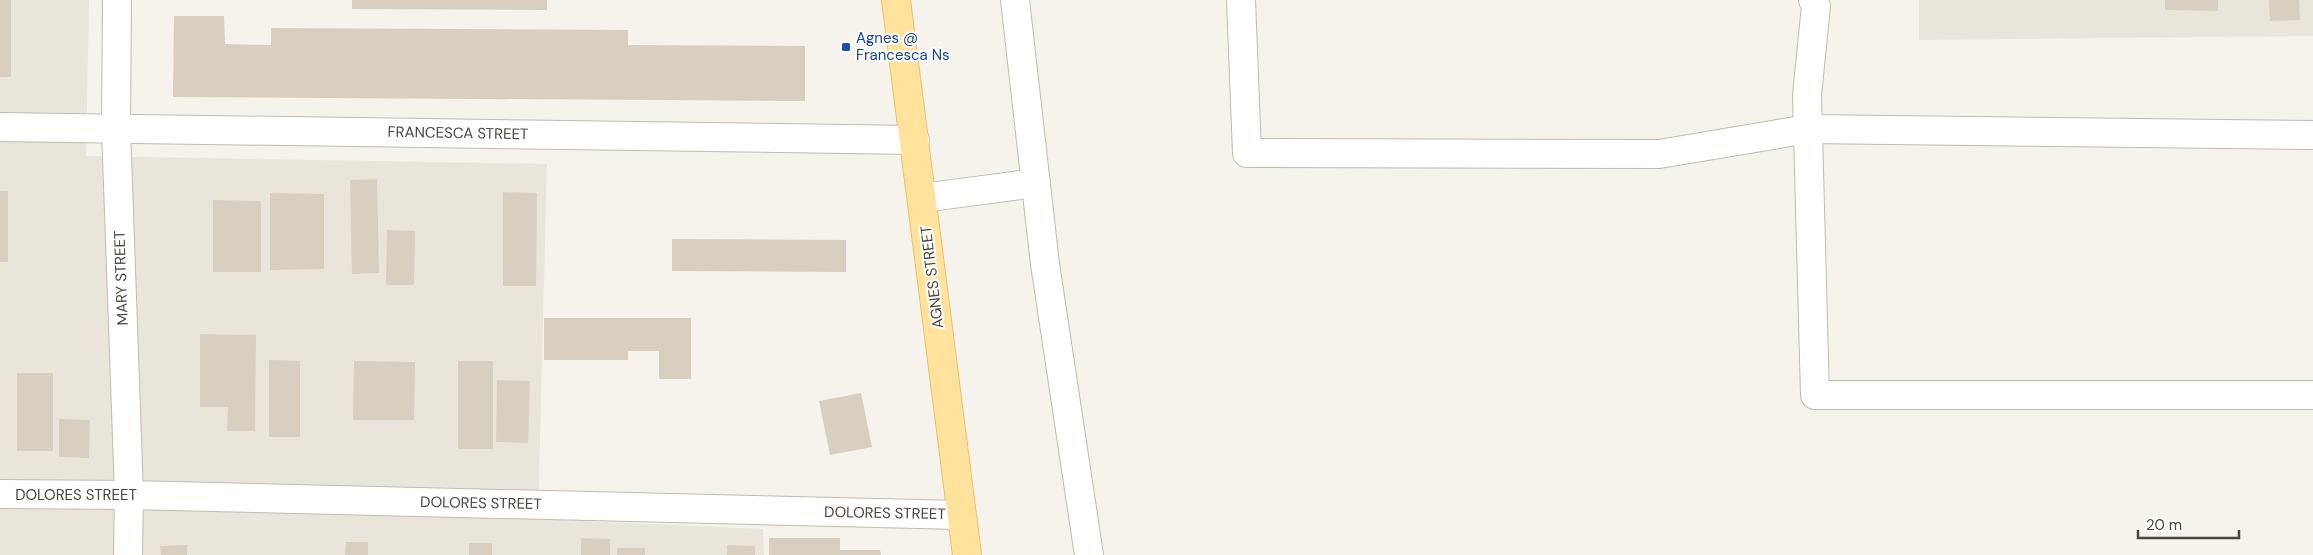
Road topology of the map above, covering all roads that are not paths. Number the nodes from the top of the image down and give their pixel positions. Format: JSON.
{"nodes":[{"id":1,"x":117,"y":0,"type":"edge"},
{"id":2,"x":896,"y":0,"type":"edge"},
{"id":3,"x":1015,"y":0,"type":"edge"},
{"id":4,"x":1241,"y":0,"type":"edge"},
{"id":5,"x":1813,"y":0,"type":"edge"},
{"id":6,"x":0,"y":127,"type":"edge"},
{"id":7,"x":116,"y":128,"type":"junction"},
{"id":8,"x":1808,"y":129,"type":"junction"},
{"id":9,"x":2313,"y":135,"type":"edge"},
{"id":10,"x":915,"y":140,"type":"junction"},
{"id":11,"x":1036,"y":184,"type":"junction"},
{"id":12,"x":922,"y":198,"type":"junction"},
{"id":13,"x":2313,"y":395,"type":"edge"},
{"id":14,"x":0,"y":494,"type":"edge"},
{"id":15,"x":129,"y":495,"type":"junction"},
{"id":16,"x":961,"y":515,"type":"junction"},
{"id":17,"x":128,"y":555,"type":"edge"},
{"id":18,"x":968,"y":555,"type":"edge"},
{"id":19,"x":1088,"y":555,"type":"edge"}],
"edges":[{"from":1,"to":7,"type":"street","name":"MARY STREET"},
{"from":2,"to":10,"type":"main road","name":"AGNES STREET"},
{"from":3,"to":11,"type":"street"},
{"from":4,"to":8,"type":"street"},
{"from":5,"to":8,"type":"street"},
{"from":6,"to":7,"type":"street","name":"FRANCESCA STREET"},
{"from":7,"to":10,"type":"street","name":"FRANCESCA STREET"},
{"from":7,"to":15,"type":"street","name":"MARY STREET"},
{"from":8,"to":9,"type":"street"},
{"from":8,"to":13,"type":"street"},
{"from":10,"to":12,"type":"main road","name":"AGNES STREET"},
{"from":11,"to":12,"type":"street"},
{"from":11,"to":19,"type":"street"},
{"from":12,"to":16,"type":"main road","name":"AGNES STREET"},
{"from":14,"to":15,"type":"street","name":"DOLORES STREET"},
{"from":15,"to":16,"type":"street","name":"DOLORES STREET"},
{"from":15,"to":17,"type":"street","name":"MARY STREET"},
{"from":16,"to":18,"type":"main road","name":"AGNES STREET"}]}
